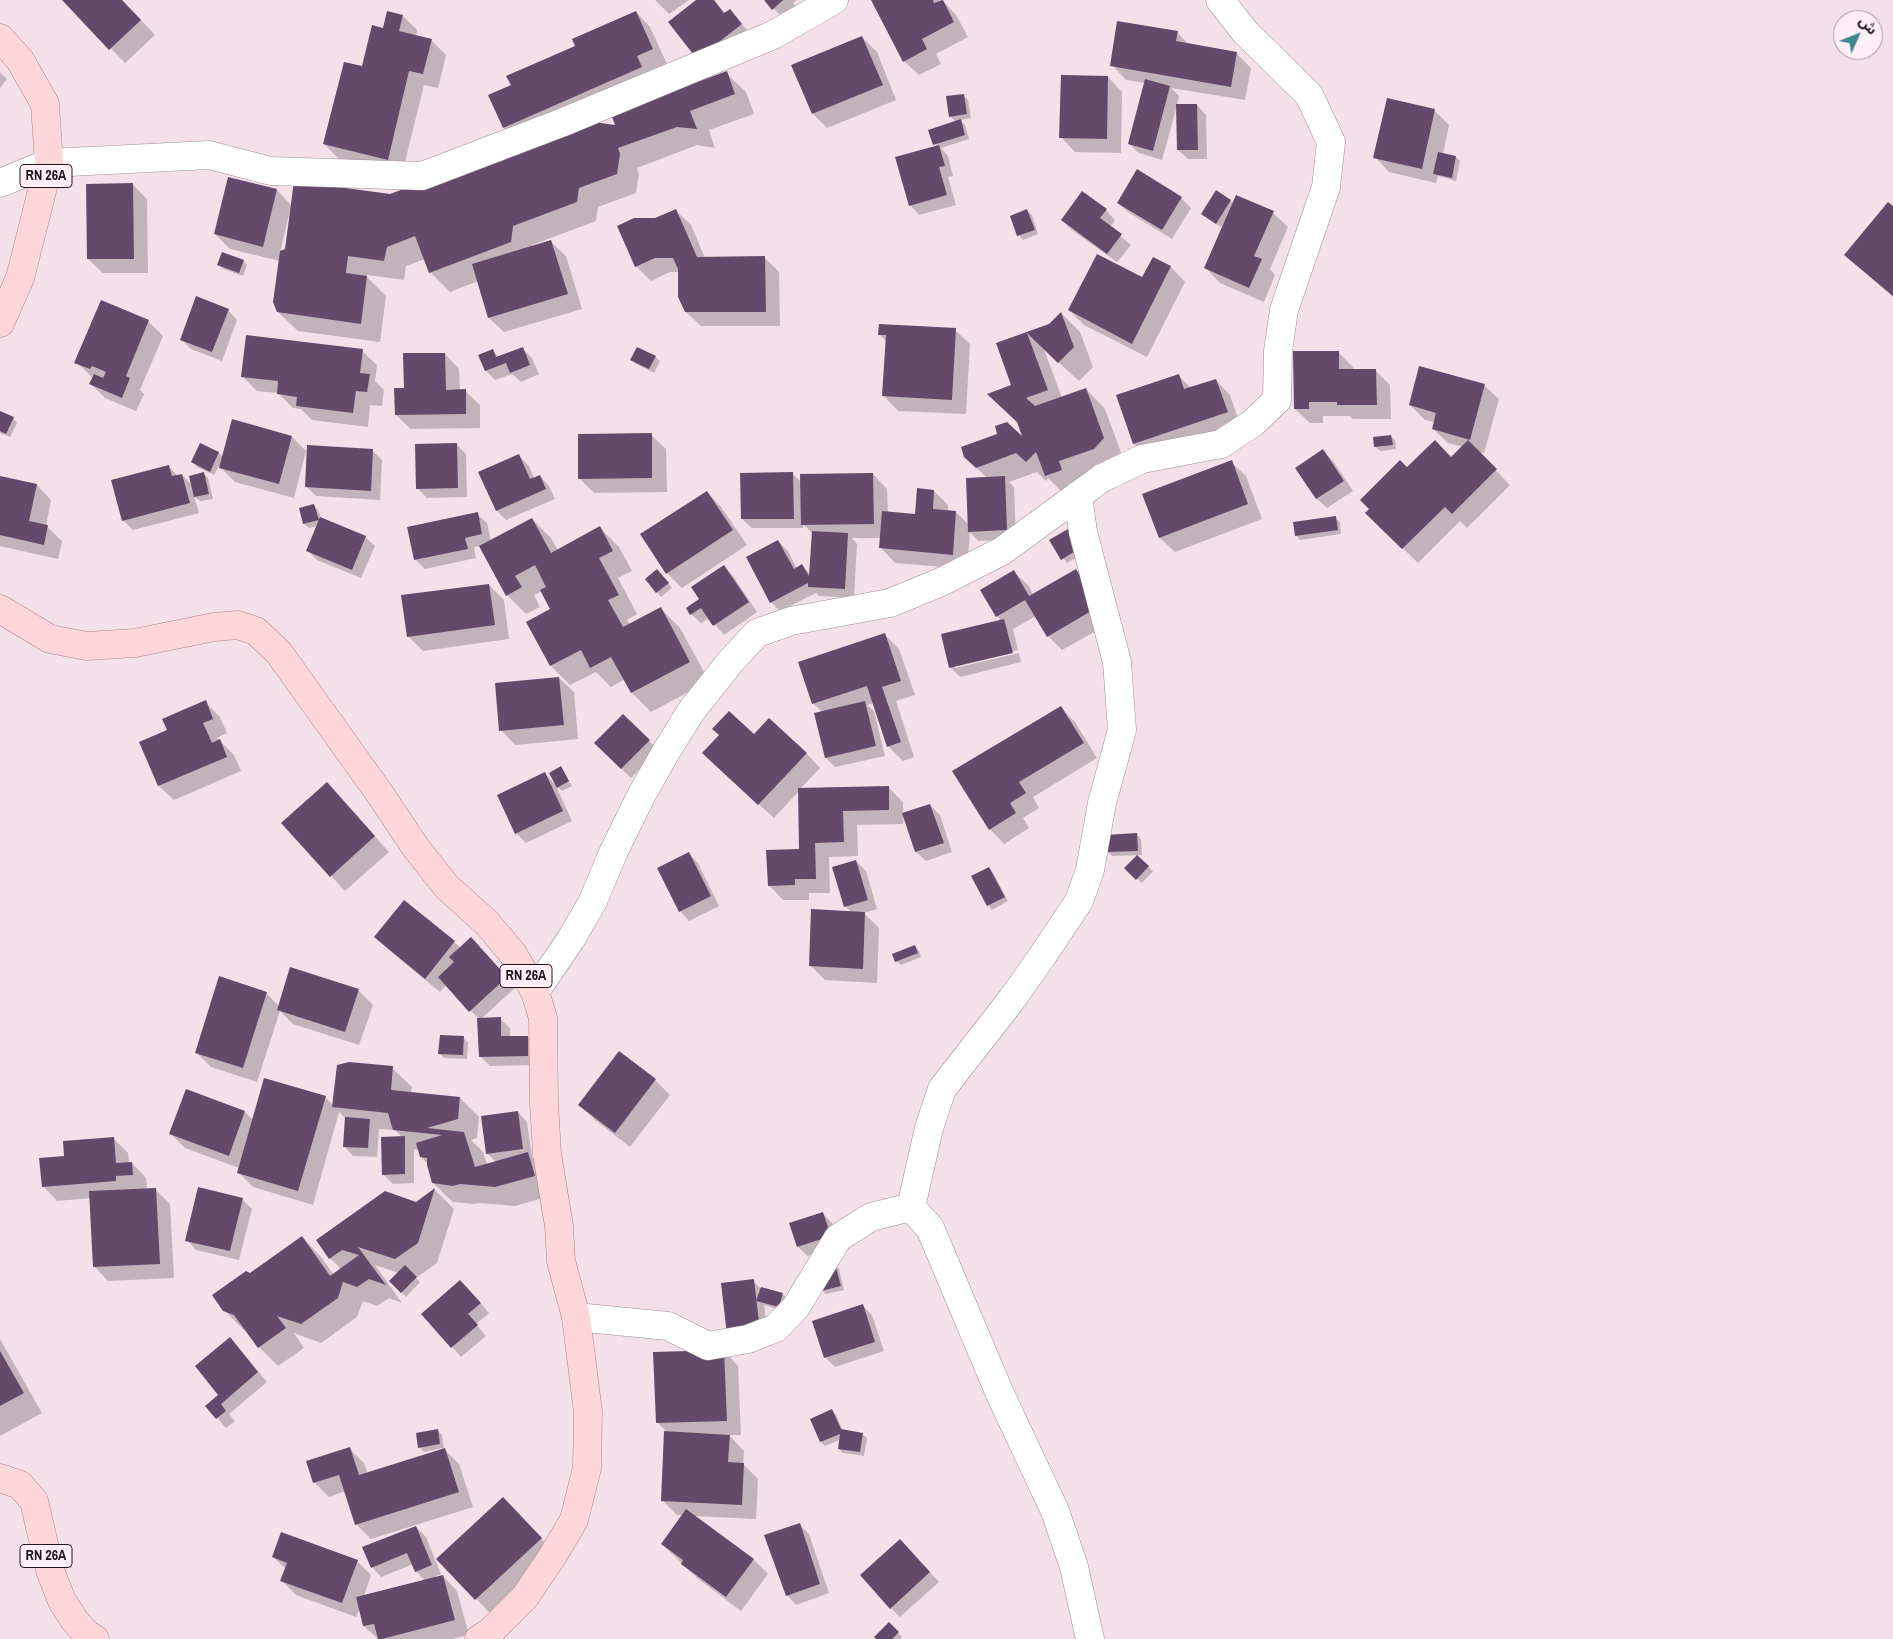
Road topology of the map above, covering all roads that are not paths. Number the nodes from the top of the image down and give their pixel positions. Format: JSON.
{"nodes":[{"id":1,"x":834,"y":0,"type":"edge"},
{"id":2,"x":1220,"y":0,"type":"edge"},
{"id":3,"x":0,"y":38,"type":"edge"},
{"id":4,"x":49,"y":163,"type":"junction"},
{"id":5,"x":0,"y":182,"type":"edge"},
{"id":6,"x":0,"y":323,"type":"edge"},
{"id":7,"x":1078,"y":495,"type":"junction"},
{"id":8,"x":0,"y":609,"type":"edge"},
{"id":9,"x":535,"y":992,"type":"junction"},
{"id":10,"x":911,"y":1207,"type":"junction"},
{"id":11,"x":576,"y":1317,"type":"junction"},
{"id":12,"x":0,"y":1478,"type":"edge"},
{"id":13,"x":95,"y":1639,"type":"edge"},
{"id":14,"x":479,"y":1639,"type":"edge"},
{"id":15,"x":1090,"y":1639,"type":"edge"}],
"edges":[{"from":1,"to":4,"type":"street"},
{"from":2,"to":7,"type":"street"},
{"from":3,"to":4,"type":"main road","number":"RN 26A"},
{"from":4,"to":5,"type":"street"},
{"from":4,"to":6,"type":"main road","number":"RN 26A"},
{"from":7,"to":9,"type":"street"},
{"from":7,"to":10,"type":"street"},
{"from":8,"to":9,"type":"main road","number":"RN 26A"},
{"from":9,"to":11,"type":"main road","number":"RN 26A"},
{"from":10,"to":11,"type":"street"},
{"from":10,"to":15,"type":"street"},
{"from":11,"to":14,"type":"main road","number":"RN 26A"},
{"from":12,"to":13,"type":"main road","number":"RN 26A"}]}
